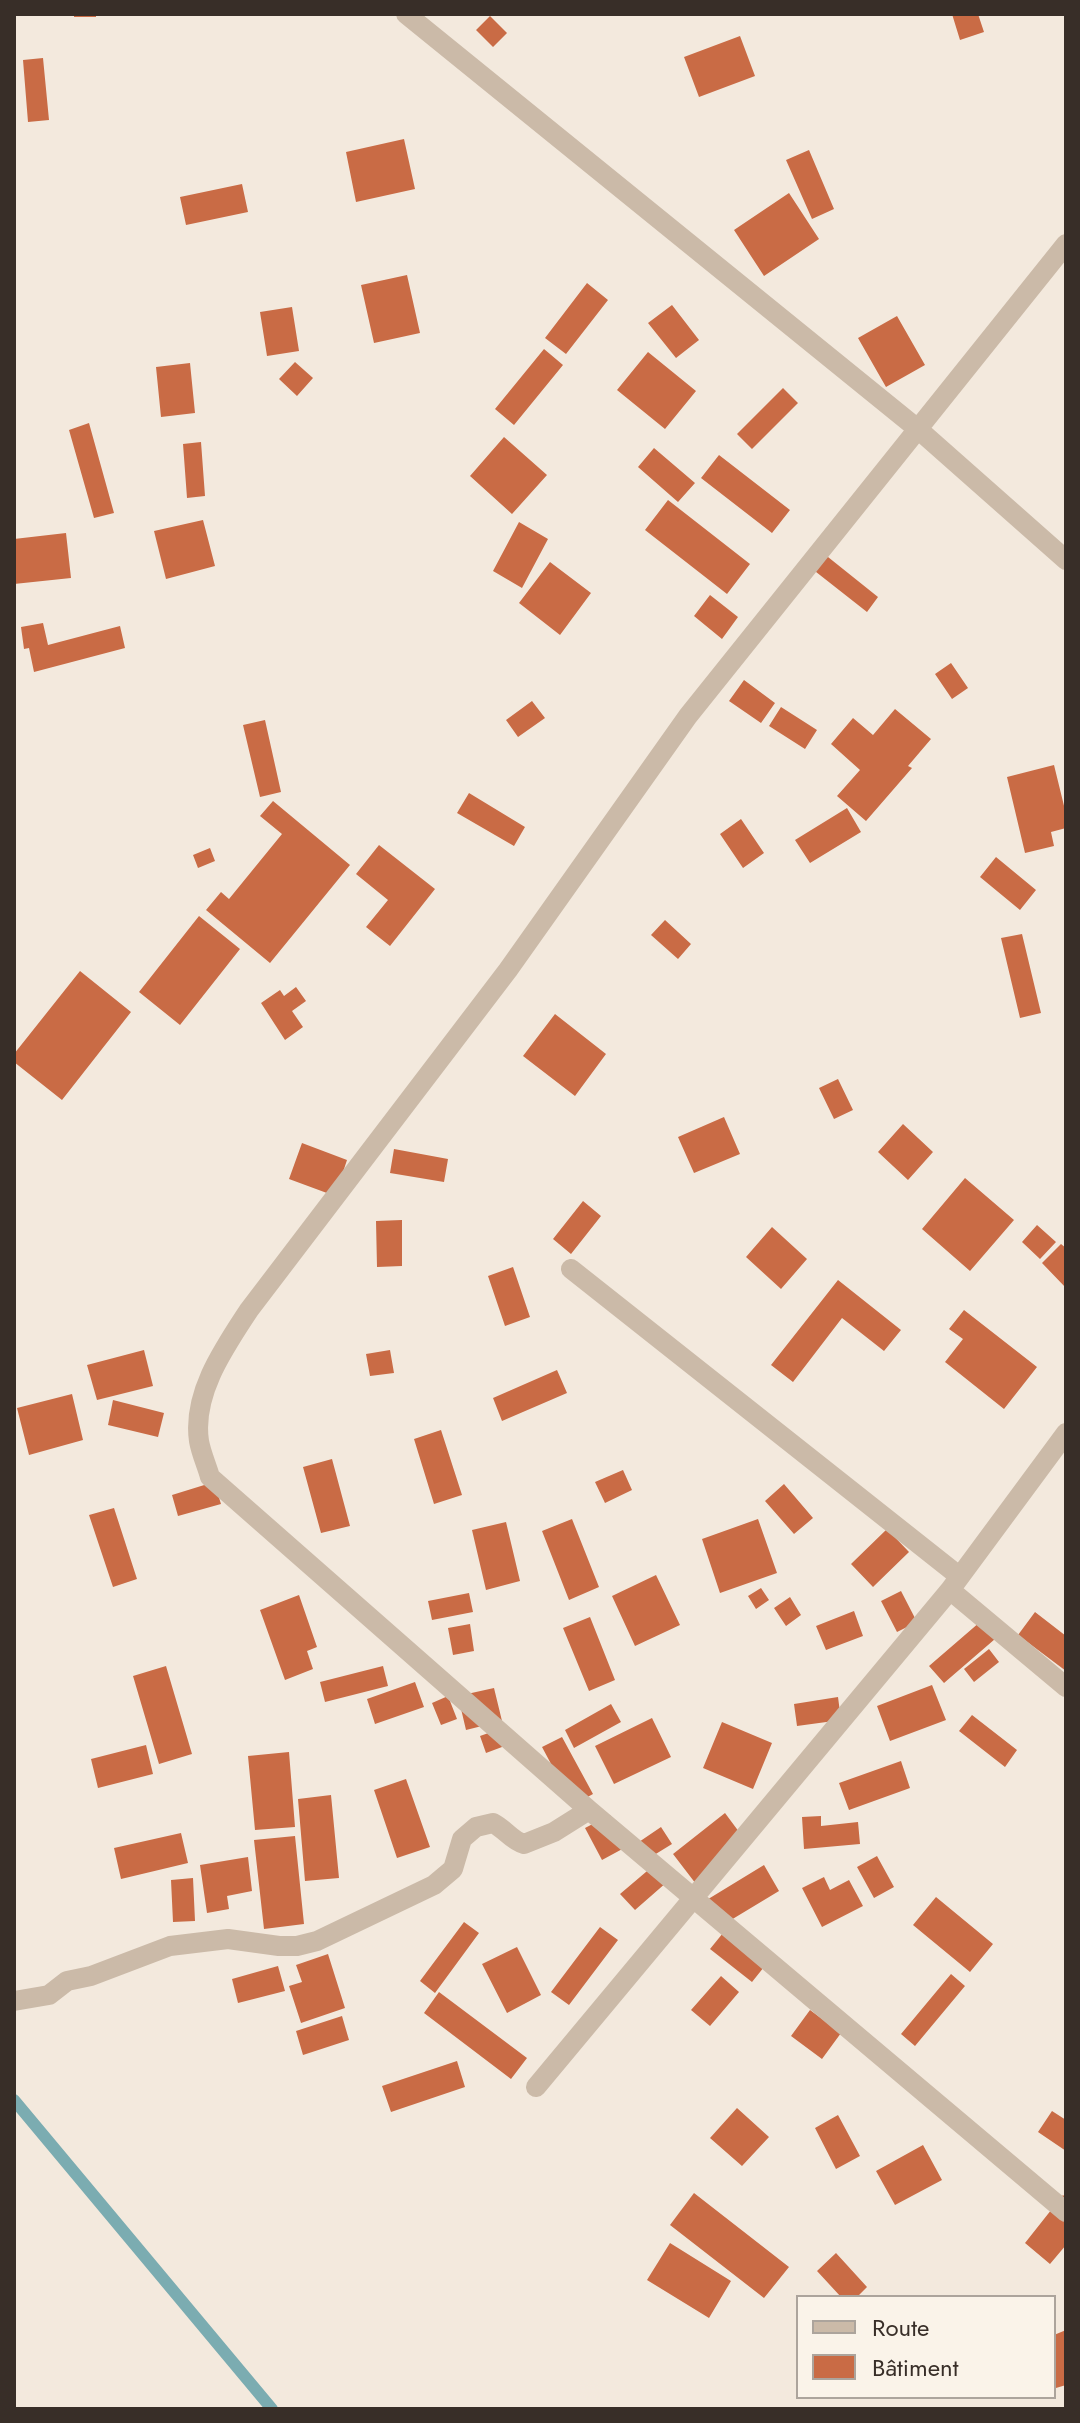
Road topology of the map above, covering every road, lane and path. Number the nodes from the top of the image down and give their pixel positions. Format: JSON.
{"nodes":[{"id":1,"x":406,"y":14,"type":"edge"},
{"id":2,"x":1066,"y":244,"type":"edge"},
{"id":3,"x":919,"y":430,"type":"junction"},
{"id":4,"x":1066,"y":560,"type":"edge"},
{"id":5,"x":571,"y":1269,"type":"dead end"},
{"id":6,"x":1066,"y":1433,"type":"edge"},
{"id":7,"x":955,"y":1583,"type":"junction"},
{"id":8,"x":1066,"y":1687,"type":"edge"},
{"id":9,"x":589,"y":1810,"type":"junction"},
{"id":10,"x":693,"y":1898,"type":"junction"},
{"id":11,"x":14,"y":2001,"type":"edge"},
{"id":12,"x":536,"y":2087,"type":"dead end"},
{"id":13,"x":1066,"y":2212,"type":"edge"}],
"edges":[{"from":1,"to":3,"type":"street"},
{"from":2,"to":3,"type":"street"},
{"from":3,"to":4,"type":"street"},
{"from":3,"to":9,"type":"street"},
{"from":5,"to":7,"type":"street"},
{"from":6,"to":7,"type":"street"},
{"from":7,"to":8,"type":"street"},
{"from":7,"to":10,"type":"street"},
{"from":9,"to":10,"type":"street"},
{"from":9,"to":11,"type":"street"},
{"from":10,"to":12,"type":"street"},
{"from":10,"to":13,"type":"street"}]}
